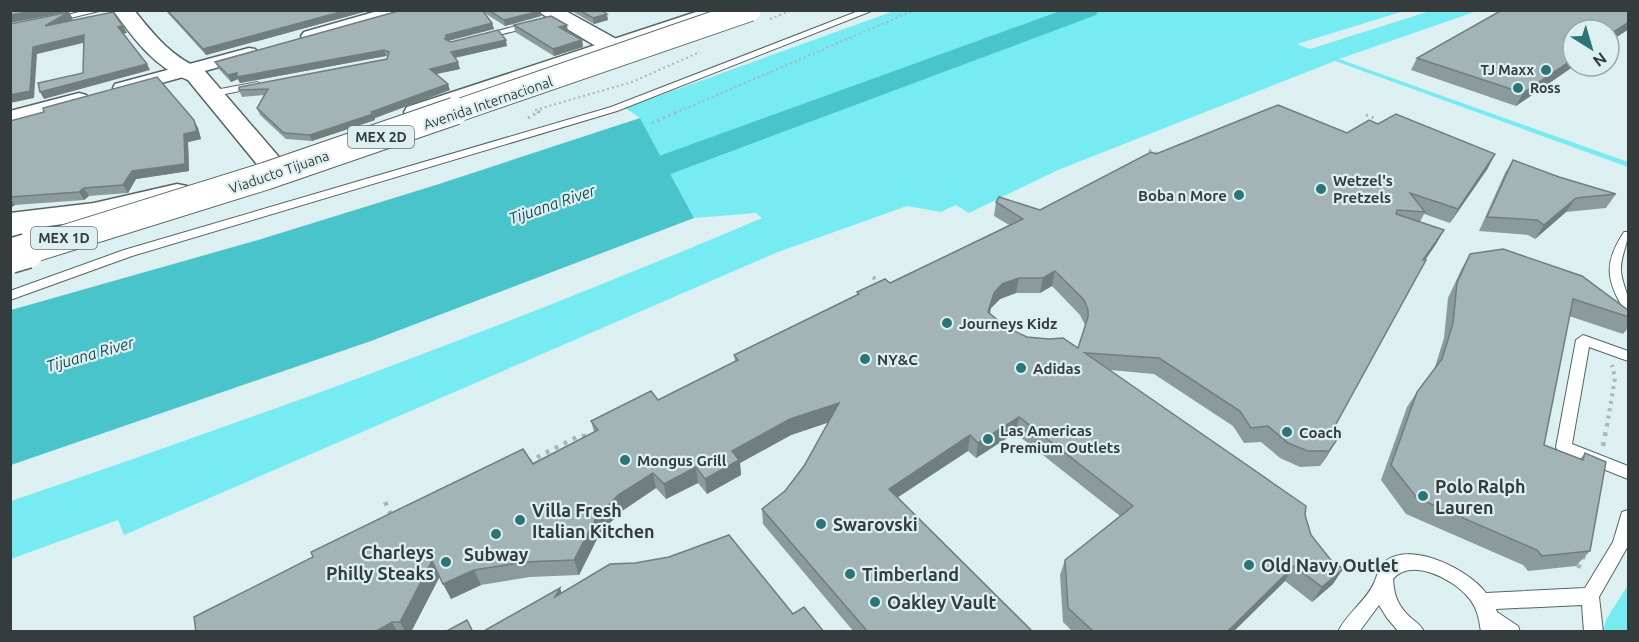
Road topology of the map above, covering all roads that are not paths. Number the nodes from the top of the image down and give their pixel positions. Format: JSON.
{"nodes":[{"id":1,"x":99,"y":10,"type":"edge"},
{"id":2,"x":123,"y":10,"type":"edge"},
{"id":3,"x":401,"y":10,"type":"edge"},
{"id":4,"x":738,"y":10,"type":"edge"},
{"id":5,"x":750,"y":10,"type":"edge"},
{"id":6,"x":757,"y":10,"type":"edge"},
{"id":7,"x":870,"y":10,"type":"edge"},
{"id":8,"x":703,"y":12,"type":"edge"},
{"id":9,"x":549,"y":17,"type":"edge"},
{"id":10,"x":49,"y":21,"type":"edge"},
{"id":11,"x":157,"y":26,"type":"edge"},
{"id":12,"x":473,"y":38,"type":"edge"},
{"id":13,"x":289,"y":42,"type":"edge"},
{"id":14,"x":612,"y":46,"type":"junction"},
{"id":15,"x":266,"y":48,"type":"edge"},
{"id":16,"x":197,"y":77,"type":"junction"},
{"id":17,"x":268,"y":83,"type":"edge"},
{"id":18,"x":10,"y":117,"type":"edge"},
{"id":19,"x":269,"y":162,"type":"junction"},
{"id":20,"x":175,"y":201,"type":"junction"},
{"id":21,"x":117,"y":216,"type":"junction"},
{"id":22,"x":10,"y":222,"type":"edge"},
{"id":23,"x":10,"y":232,"type":"edge"},
{"id":24,"x":1629,"y":235,"type":"edge"},
{"id":25,"x":10,"y":253,"type":"edge"},
{"id":26,"x":10,"y":268,"type":"edge"},
{"id":27,"x":10,"y":296,"type":"edge"},
{"id":28,"x":1629,"y":305,"type":"edge"},
{"id":29,"x":1622,"y":354,"type":"edge"},
{"id":30,"x":1629,"y":473,"type":"edge"},
{"id":31,"x":1629,"y":517,"type":"edge"},
{"id":32,"x":1382,"y":587,"type":"junction"},
{"id":33,"x":1590,"y":596,"type":"junction"},
{"id":34,"x":1489,"y":617,"type":"edge"},
{"id":35,"x":1409,"y":631,"type":"edge"},
{"id":36,"x":1347,"y":632,"type":"edge"},
{"id":37,"x":1511,"y":632,"type":"edge"},
{"id":38,"x":1594,"y":632,"type":"edge"}],
"edges":[{"from":1,"to":10,"type":"lane"},
{"from":2,"to":11,"type":"main road"},
{"from":3,"to":13,"type":"street"},
{"from":4,"to":20,"type":"main road","name":"Viaducto Tijuana","number":"MEX 2D","bridge":true},
{"from":5,"to":25,"type":"main road","name":"Viaducto Tijuana","number":"MEX 2D","bridge":true},
{"from":6,"to":21,"type":"main road","name":"Avenida Internacional","number":"MEX 1D"},
{"from":7,"to":27,"type":"lane"},
{"from":8,"to":14,"type":"main road","name":"Avenida Internacional"},
{"from":9,"to":12,"type":"lane"},
{"from":9,"to":14,"type":"main road"},
{"from":11,"to":16,"type":"main road"},
{"from":11,"to":16,"type":"main road"},
{"from":14,"to":19,"type":"main road","name":"Avenida Internacional"},
{"from":15,"to":16,"type":"street"},
{"from":16,"to":17,"type":"lane"},
{"from":16,"to":18,"type":"street"},
{"from":16,"to":19,"type":"main road"},
{"from":19,"to":21,"type":"main road","name":"Avenida Internacional"},
{"from":20,"to":23,"type":"main road"},
{"from":20,"to":25,"type":"main road","name":"Viaducto Tijuana","number":"MEX 2D","bridge":true},
{"from":21,"to":22,"type":"main road"},
{"from":21,"to":25,"type":"main road","name":"Avenida Internacional","number":"MEX 1D"},
{"from":21,"to":26,"type":"lane"},
{"from":24,"to":28,"type":"lane"},
{"from":29,"to":30,"type":"lane"},
{"from":31,"to":33,"type":"lane"},
{"from":32,"to":34,"type":"lane"},
{"from":32,"to":35,"type":"lane"},
{"from":32,"to":36,"type":"lane"},
{"from":33,"to":34,"type":"lane"},
{"from":33,"to":38,"type":"lane"},
{"from":34,"to":37,"type":"lane"}]}
